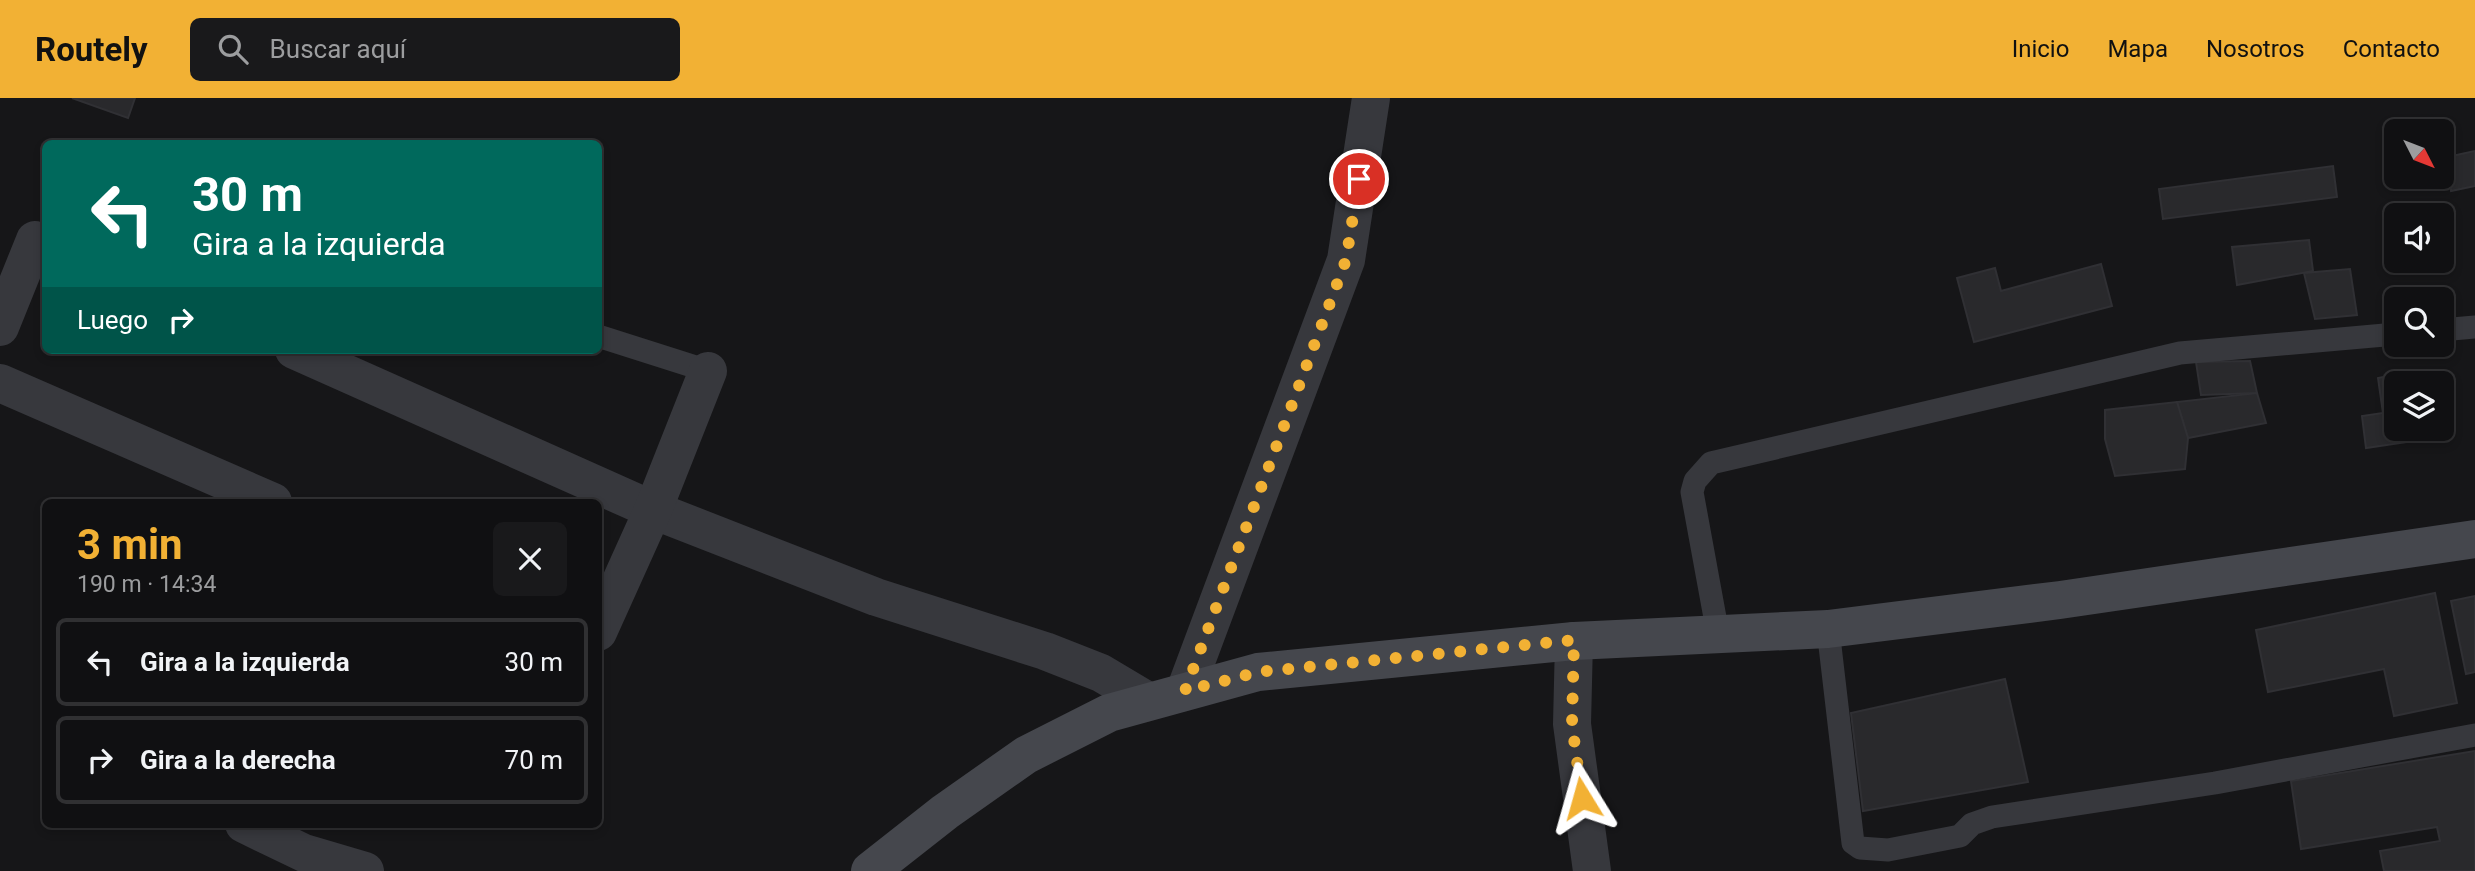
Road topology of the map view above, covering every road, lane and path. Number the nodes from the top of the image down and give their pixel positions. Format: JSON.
{"nodes":[{"id":1,"x":1371,"y":98,"type":"edge"},
{"id":2,"x":42,"y":243,"type":"edge"},
{"id":3,"x":0,"y":327,"type":"edge"},
{"id":4,"x":2475,"y":327,"type":"edge"},
{"id":5,"x":2454,"y":329,"type":"edge"},
{"id":6,"x":2384,"y":335,"type":"edge"},
{"id":7,"x":602,"y":337,"type":"edge"},
{"id":8,"x":303,"y":354,"type":"edge"},
{"id":9,"x":708,"y":371,"type":"joint"},
{"id":10,"x":0,"y":383,"type":"edge"},
{"id":11,"x":266,"y":499,"type":"edge"},
{"id":12,"x":653,"y":510,"type":"junction"},
{"id":13,"x":2475,"y":539,"type":"edge"},
{"id":14,"x":602,"y":623,"type":"edge"},
{"id":15,"x":1828,"y":629,"type":"junction"},
{"id":16,"x":1718,"y":634,"type":"junction"},
{"id":17,"x":1574,"y":640,"type":"junction"},
{"id":18,"x":1185,"y":691,"type":"junction"},
{"id":19,"x":1149,"y":701,"type":"junction"},
{"id":20,"x":2475,"y":735,"type":"edge"},
{"id":21,"x":252,"y":828,"type":"edge"},
{"id":22,"x":365,"y":871,"type":"edge"},
{"id":23,"x":870,"y":871,"type":"edge"},
{"id":24,"x":1592,"y":871,"type":"edge"}],
"edges":[{"from":1,"to":18,"type":"street"},
{"from":2,"to":3,"type":"street"},
{"from":4,"to":5,"type":"lane"},
{"from":6,"to":16,"type":"lane"},
{"from":7,"to":9,"type":"lane"},
{"from":8,"to":12,"type":"street"},
{"from":9,"to":12,"type":"street"},
{"from":10,"to":11,"type":"street"},
{"from":12,"to":14,"type":"street"},
{"from":12,"to":19,"type":"street"},
{"from":13,"to":15,"type":"main road"},
{"from":15,"to":16,"type":"main road"},
{"from":15,"to":20,"type":"lane"},
{"from":16,"to":17,"type":"main road"},
{"from":17,"to":18,"type":"main road"},
{"from":17,"to":24,"type":"street"},
{"from":18,"to":19,"type":"main road"},
{"from":19,"to":23,"type":"main road"},
{"from":21,"to":22,"type":"street"}]}
